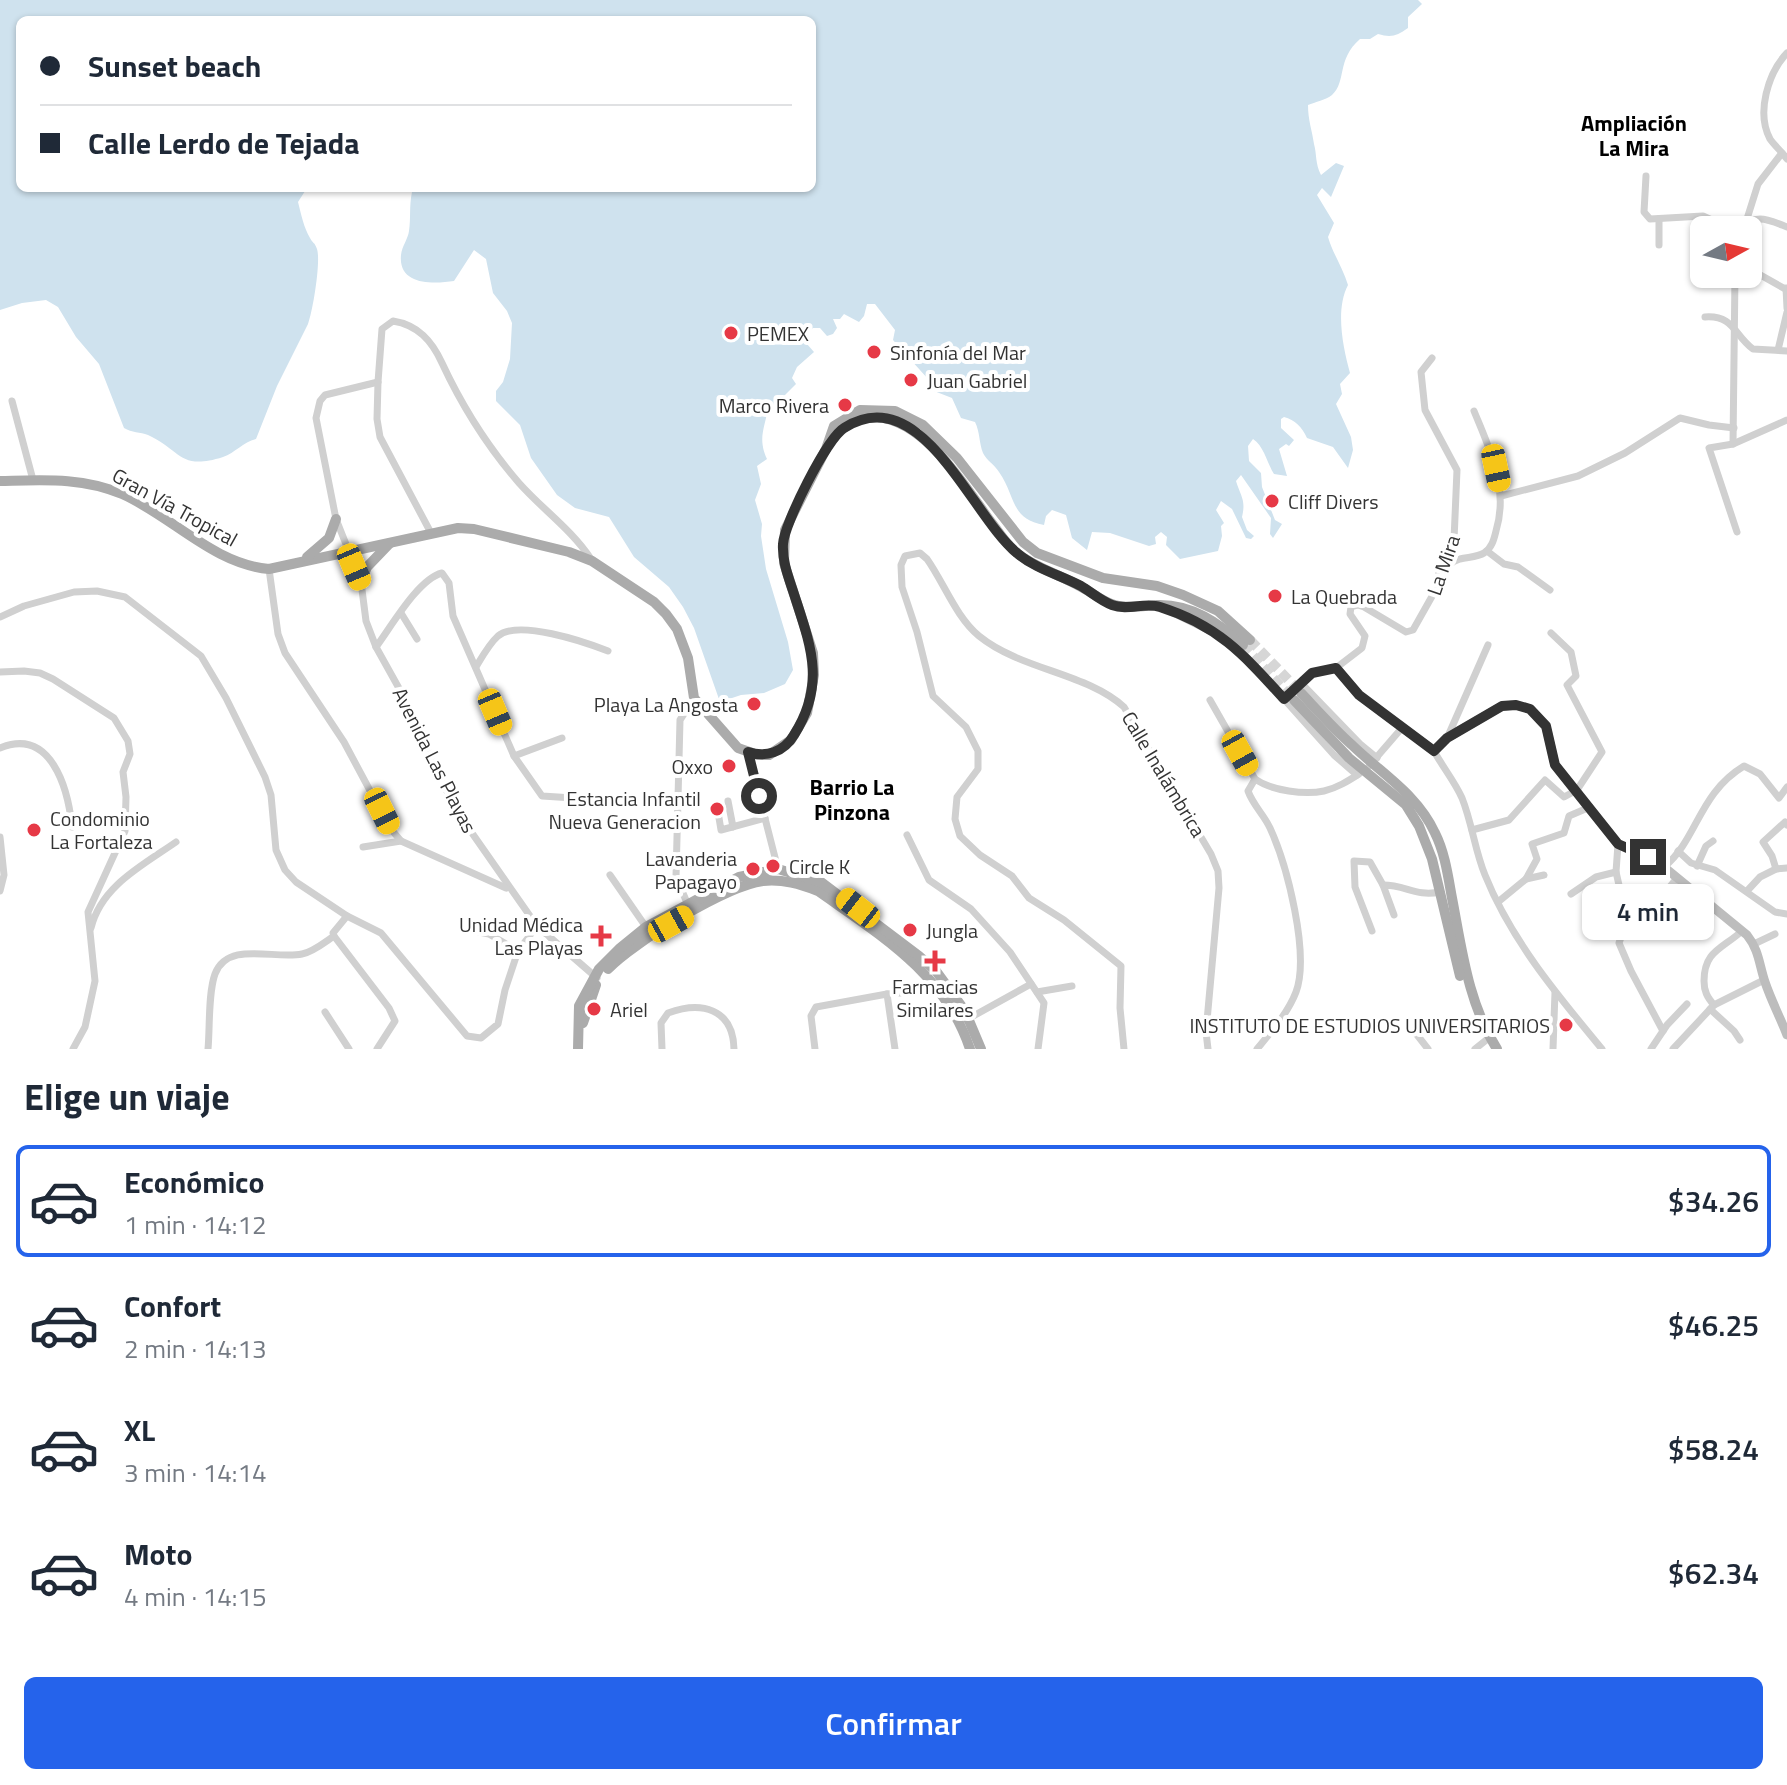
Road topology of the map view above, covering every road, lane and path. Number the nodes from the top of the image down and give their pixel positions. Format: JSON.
{"nodes":[{"id":1,"x":1787,"y":53,"type":"edge"},
{"id":2,"x":1784,"y":156,"type":"edge"},
{"id":3,"x":1646,"y":176,"type":"dead end"},
{"id":4,"x":1703,"y":216,"type":"edge"},
{"id":5,"x":1748,"y":216,"type":"edge"},
{"id":6,"x":1762,"y":218,"type":"edge"},
{"id":7,"x":1659,"y":219,"type":"junction"},
{"id":8,"x":1787,"y":227,"type":"edge"},
{"id":9,"x":1659,"y":245,"type":"dead end"},
{"id":10,"x":1762,"y":276,"type":"edge"},
{"id":11,"x":1735,"y":288,"type":"edge"},
{"id":12,"x":1787,"y":289,"type":"edge"},
{"id":13,"x":1787,"y":310,"type":"edge"},
{"id":14,"x":1705,"y":317,"type":"dead end"},
{"id":15,"x":1735,"y":325,"type":"junction"},
{"id":16,"x":1783,"y":351,"type":"edge"},
{"id":17,"x":1432,"y":358,"type":"dead end"},
{"id":18,"x":378,"y":382,"type":"junction"},
{"id":19,"x":12,"y":401,"type":"dead end"},
{"id":20,"x":1474,"y":411,"type":"dead end"},
{"id":21,"x":1787,"y":420,"type":"edge"},
{"id":22,"x":1734,"y":428,"type":"junction"},
{"id":23,"x":1733,"y":444,"type":"junction"},
{"id":24,"x":826,"y":449,"type":"junction"},
{"id":25,"x":33,"y":480,"type":"junction"},
{"id":26,"x":0,"y":481,"type":"edge"},
{"id":27,"x":1501,"y":496,"type":"junction"},
{"id":28,"x":336,"y":519,"type":"junction"},
{"id":29,"x":1737,"y":532,"type":"dead end"},
{"id":30,"x":431,"y":533,"type":"junction"},
{"id":31,"x":391,"y":542,"type":"junction"},
{"id":32,"x":347,"y":551,"type":"junction"},
{"id":33,"x":1487,"y":551,"type":"junction"},
{"id":34,"x":301,"y":561,"type":"junction"},
{"id":35,"x":592,"y":561,"type":"junction"},
{"id":36,"x":269,"y":569,"type":"junction"},
{"id":37,"x":1439,"y":571,"type":"junction"},
{"id":38,"x":361,"y":582,"type":"junction"},
{"id":39,"x":1550,"y":590,"type":"dead end"},
{"id":40,"x":1157,"y":605,"type":"junction"},
{"id":41,"x":401,"y":613,"type":"junction"},
{"id":42,"x":0,"y":617,"type":"edge"},
{"id":43,"x":1551,"y":633,"type":"dead end"},
{"id":44,"x":417,"y":639,"type":"dead end"},
{"id":45,"x":1488,"y":645,"type":"dead end"},
{"id":46,"x":376,"y":647,"type":"junction"},
{"id":47,"x":608,"y":651,"type":"dead end"},
{"id":48,"x":476,"y":667,"type":"junction"},
{"id":49,"x":1336,"y":668,"type":"junction"},
{"id":50,"x":0,"y":672,"type":"edge"},
{"id":51,"x":1295,"y":694,"type":"junction"},
{"id":52,"x":694,"y":698,"type":"junction"},
{"id":53,"x":1210,"y":700,"type":"dead end"},
{"id":54,"x":1401,"y":729,"type":"junction"},
{"id":55,"x":562,"y":738,"type":"dead end"},
{"id":56,"x":1447,"y":738,"type":"junction"},
{"id":57,"x":0,"y":748,"type":"edge"},
{"id":58,"x":1434,"y":751,"type":"junction"},
{"id":59,"x":748,"y":752,"type":"junction"},
{"id":60,"x":514,"y":756,"type":"junction"},
{"id":61,"x":1368,"y":766,"type":"junction"},
{"id":62,"x":1255,"y":779,"type":"junction"},
{"id":63,"x":1787,"y":787,"type":"edge"},
{"id":64,"x":1577,"y":790,"type":"junction"},
{"id":65,"x":589,"y":799,"type":"dead end"},
{"id":66,"x":728,"y":801,"type":"dead end"},
{"id":67,"x":1590,"y":807,"type":"junction"},
{"id":68,"x":718,"y":812,"type":"dead end"},
{"id":69,"x":765,"y":818,"type":"junction"},
{"id":70,"x":1787,"y":825,"type":"edge"},
{"id":71,"x":72,"y":827,"type":"dead end"},
{"id":72,"x":733,"y":827,"type":"junction"},
{"id":73,"x":1472,"y":830,"type":"junction"},
{"id":74,"x":907,"y":835,"type":"dead end"},
{"id":75,"x":0,"y":837,"type":"edge"},
{"id":76,"x":401,"y":841,"type":"junction"},
{"id":77,"x":1713,"y":841,"type":"dead end"},
{"id":78,"x":176,"y":842,"type":"dead end"},
{"id":79,"x":1618,"y":844,"type":"junction"},
{"id":80,"x":363,"y":847,"type":"dead end"},
{"id":81,"x":1678,"y":851,"type":"junction"},
{"id":82,"x":1697,"y":866,"type":"junction"},
{"id":83,"x":1664,"y":867,"type":"junction"},
{"id":84,"x":1787,"y":868,"type":"edge"},
{"id":85,"x":778,"y":869,"type":"junction"},
{"id":86,"x":1776,"y":869,"type":"junction"},
{"id":87,"x":1616,"y":872,"type":"junction"},
{"id":88,"x":610,"y":875,"type":"dead end"},
{"id":89,"x":1544,"y":875,"type":"dead end"},
{"id":90,"x":1677,"y":878,"type":"dead end"},
{"id":91,"x":1526,"y":879,"type":"junction"},
{"id":92,"x":1383,"y":885,"type":"junction"},
{"id":93,"x":509,"y":889,"type":"junction"},
{"id":94,"x":0,"y":891,"type":"edge"},
{"id":95,"x":1747,"y":891,"type":"junction"},
{"id":96,"x":1440,"y":892,"type":"junction"},
{"id":97,"x":1571,"y":894,"type":"dead end"},
{"id":98,"x":1498,"y":902,"type":"junction"},
{"id":99,"x":690,"y":909,"type":"junction"},
{"id":100,"x":1787,"y":914,"type":"edge"},
{"id":101,"x":1394,"y":915,"type":"dead end"},
{"id":102,"x":347,"y":916,"type":"junction"},
{"id":103,"x":1627,"y":920,"type":"junction"},
{"id":104,"x":537,"y":926,"type":"junction"},
{"id":105,"x":646,"y":927,"type":"junction"},
{"id":106,"x":1372,"y":931,"type":"dead end"},
{"id":107,"x":1742,"y":931,"type":"junction"},
{"id":108,"x":479,"y":932,"type":"dead end"},
{"id":109,"x":89,"y":934,"type":"junction"},
{"id":110,"x":1775,"y":934,"type":"dead end"},
{"id":111,"x":334,"y":936,"type":"junction"},
{"id":112,"x":1754,"y":944,"type":"junction"},
{"id":113,"x":518,"y":951,"type":"junction"},
{"id":114,"x":596,"y":978,"type":"junction"},
{"id":115,"x":1764,"y":980,"type":"junction"},
{"id":116,"x":1031,"y":984,"type":"junction"},
{"id":117,"x":942,"y":986,"type":"junction"},
{"id":118,"x":1072,"y":986,"type":"dead end"},
{"id":119,"x":1037,"y":992,"type":"junction"},
{"id":120,"x":1555,"y":992,"type":"junction"},
{"id":121,"x":887,"y":994,"type":"junction"},
{"id":122,"x":1687,"y":1004,"type":"dead end"},
{"id":123,"x":1712,"y":1007,"type":"junction"},
{"id":124,"x":325,"y":1012,"type":"dead end"},
{"id":125,"x":964,"y":1020,"type":"junction"},
{"id":126,"x":1407,"y":1022,"type":"dead end"},
{"id":127,"x":1663,"y":1031,"type":"junction"},
{"id":128,"x":1787,"y":1035,"type":"edge"},
{"id":129,"x":1740,"y":1040,"type":"dead end"},
{"id":130,"x":1488,"y":1042,"type":"edge"},
{"id":131,"x":73,"y":1049,"type":"edge"},
{"id":132,"x":208,"y":1049,"type":"edge"},
{"id":133,"x":349,"y":1049,"type":"edge"},
{"id":134,"x":377,"y":1049,"type":"edge"},
{"id":135,"x":580,"y":1049,"type":"edge"},
{"id":136,"x":662,"y":1049,"type":"edge"},
{"id":137,"x":734,"y":1049,"type":"edge"},
{"id":138,"x":815,"y":1049,"type":"edge"},
{"id":139,"x":895,"y":1049,"type":"edge"},
{"id":140,"x":970,"y":1049,"type":"edge"},
{"id":141,"x":981,"y":1049,"type":"edge"},
{"id":142,"x":1038,"y":1049,"type":"edge"},
{"id":143,"x":1124,"y":1049,"type":"edge"},
{"id":144,"x":1208,"y":1049,"type":"edge"},
{"id":145,"x":1257,"y":1049,"type":"edge"},
{"id":146,"x":1428,"y":1049,"type":"edge"},
{"id":147,"x":1475,"y":1049,"type":"edge"},
{"id":148,"x":1497,"y":1049,"type":"edge"},
{"id":149,"x":1553,"y":1049,"type":"edge"},
{"id":150,"x":1602,"y":1049,"type":"edge"},
{"id":151,"x":1651,"y":1049,"type":"edge"},
{"id":152,"x":1673,"y":1049,"type":"edge"}],
"edges":[{"from":1,"to":2,"type":"street"},
{"from":2,"to":5,"type":"street"},
{"from":3,"to":7,"type":"street"},
{"from":4,"to":7,"type":"street"},
{"from":6,"to":8,"type":"street"},
{"from":7,"to":9,"type":"street"},
{"from":10,"to":12,"type":"street"},
{"from":11,"to":15,"type":"street"},
{"from":12,"to":13,"type":"street"},
{"from":13,"to":16,"type":"street"},
{"from":14,"to":15,"type":"street"},
{"from":15,"to":16,"type":"street"},
{"from":15,"to":22,"type":"street"},
{"from":17,"to":37,"type":"street","name":"La Mira"},
{"from":18,"to":28,"type":"street","name":"Avenida Las Playas"},
{"from":18,"to":30,"type":"street"},
{"from":18,"to":35,"type":"street"},
{"from":19,"to":25,"type":"street"},
{"from":20,"to":27,"type":"street"},
{"from":21,"to":23,"type":"street"},
{"from":22,"to":23,"type":"street"},
{"from":22,"to":27,"type":"street"},
{"from":23,"to":29,"type":"street"},
{"from":24,"to":40,"type":"main road"},
{"from":24,"to":40,"type":"main road"},
{"from":24,"to":59,"type":"main road"},
{"from":25,"to":26,"type":"main road","name":"Gran Vía Tropical"},
{"from":25,"to":36,"type":"main road","name":"Gran Vía Tropical"},
{"from":27,"to":33,"type":"street"},
{"from":28,"to":32,"type":"street","name":"Avenida Las Playas"},
{"from":28,"to":34,"type":"main road"},
{"from":30,"to":31,"type":"main road","name":"Gran Vía Tropical"},
{"from":30,"to":35,"type":"main road","name":"Gran Vía Tropical"},
{"from":31,"to":32,"type":"main road","name":"Gran Vía Tropical"},
{"from":31,"to":38,"type":"main road"},
{"from":32,"to":34,"type":"main road","name":"Gran Vía Tropical"},
{"from":32,"to":38,"type":"street","name":"Avenida Las Playas"},
{"from":33,"to":37,"type":"street"},
{"from":33,"to":39,"type":"street"},
{"from":34,"to":36,"type":"main road","name":"Gran Vía Tropical"},
{"from":35,"to":52,"type":"main road","name":"Gran Vía Tropical"},
{"from":36,"to":76,"type":"street"},
{"from":37,"to":49,"type":"street","name":"La Mira"},
{"from":38,"to":46,"type":"street","name":"Avenida Las Playas"},
{"from":40,"to":51,"type":"street"},
{"from":41,"to":44,"type":"street"},
{"from":41,"to":46,"type":"street"},
{"from":41,"to":48,"type":"street"},
{"from":42,"to":102,"type":"street"},
{"from":43,"to":64,"type":"street"},
{"from":45,"to":56,"type":"street"},
{"from":46,"to":93,"type":"street","name":"Avenida Las Playas"},
{"from":47,"to":48,"type":"street"},
{"from":48,"to":60,"type":"street"},
{"from":49,"to":51,"type":"street"},
{"from":49,"to":54,"type":"street"},
{"from":50,"to":109,"type":"street"},
{"from":51,"to":61,"type":"main road"},
{"from":51,"to":61,"type":"street"},
{"from":52,"to":59,"type":"main road"},
{"from":52,"to":99,"type":"street"},
{"from":53,"to":62,"type":"street"},
{"from":54,"to":58,"type":"street"},
{"from":54,"to":61,"type":"street"},
{"from":55,"to":60,"type":"street"},
{"from":56,"to":58,"type":"street"},
{"from":56,"to":64,"type":"street"},
{"from":57,"to":71,"type":"street"},
{"from":58,"to":73,"type":"street"},
{"from":59,"to":69,"type":"street"},
{"from":60,"to":65,"type":"street"},
{"from":61,"to":62,"type":"street"},
{"from":61,"to":96,"type":"main road"},
{"from":61,"to":130,"type":"main road"},
{"from":62,"to":145,"type":"street"},
{"from":63,"to":81,"type":"street"},
{"from":64,"to":67,"type":"street"},
{"from":64,"to":73,"type":"street"},
{"from":66,"to":72,"type":"street"},
{"from":67,"to":79,"type":"street"},
{"from":67,"to":91,"type":"street"},
{"from":68,"to":72,"type":"street"},
{"from":69,"to":72,"type":"street"},
{"from":69,"to":85,"type":"street"},
{"from":70,"to":86,"type":"street"},
{"from":73,"to":98,"type":"street"},
{"from":74,"to":116,"type":"street"},
{"from":75,"to":94,"type":"street"},
{"from":76,"to":80,"type":"street"},
{"from":76,"to":93,"type":"street"},
{"from":77,"to":82,"type":"street"},
{"from":78,"to":109,"type":"street"},
{"from":79,"to":83,"type":"street"},
{"from":79,"to":87,"type":"street"},
{"from":81,"to":82,"type":"street"},
{"from":81,"to":83,"type":"street"},
{"from":82,"to":95,"type":"street"},
{"from":83,"to":107,"type":"street"},
{"from":84,"to":86,"type":"street"},
{"from":85,"to":99,"type":"main road"},
{"from":85,"to":117,"type":"main road"},
{"from":86,"to":95,"type":"street"},
{"from":87,"to":97,"type":"street"},
{"from":87,"to":103,"type":"street"},
{"from":88,"to":105,"type":"street"},
{"from":89,"to":91,"type":"street"},
{"from":90,"to":103,"type":"street"},
{"from":91,"to":98,"type":"street"},
{"from":92,"to":96,"type":"street"},
{"from":92,"to":101,"type":"street"},
{"from":92,"to":106,"type":"street"},
{"from":93,"to":104,"type":"street","name":"Avenida Las Playas"},
{"from":95,"to":100,"type":"street"},
{"from":96,"to":130,"type":"main road"},
{"from":98,"to":120,"type":"street"},
{"from":99,"to":105,"type":"main road"},
{"from":99,"to":114,"type":"main road"},
{"from":99,"to":117,"type":"main road"},
{"from":102,"to":111,"type":"street"},
{"from":102,"to":113,"type":"street"},
{"from":103,"to":127,"type":"street"},
{"from":104,"to":113,"type":"street"},
{"from":104,"to":114,"type":"street","name":"Avenida Las Playas"},
{"from":105,"to":114,"type":"main road"},
{"from":107,"to":112,"type":"street"},
{"from":107,"to":123,"type":"street"},
{"from":108,"to":113,"type":"street"},
{"from":109,"to":131,"type":"street"},
{"from":110,"to":112,"type":"street"},
{"from":111,"to":132,"type":"street"},
{"from":111,"to":134,"type":"street"},
{"from":112,"to":115,"type":"street"},
{"from":114,"to":135,"type":"main road"},
{"from":115,"to":123,"type":"street"},
{"from":115,"to":128,"type":"street"},
{"from":116,"to":119,"type":"street"},
{"from":116,"to":125,"type":"street"},
{"from":117,"to":121,"type":"street"},
{"from":117,"to":125,"type":"main road"},
{"from":118,"to":119,"type":"street"},
{"from":119,"to":142,"type":"street"},
{"from":120,"to":149,"type":"street"},
{"from":120,"to":150,"type":"street"},
{"from":121,"to":138,"type":"street"},
{"from":121,"to":139,"type":"street"},
{"from":122,"to":127,"type":"street"},
{"from":123,"to":129,"type":"street"},
{"from":123,"to":152,"type":"street"},
{"from":124,"to":133,"type":"street"},
{"from":125,"to":140,"type":"main road"},
{"from":125,"to":141,"type":"main road"},
{"from":126,"to":146,"type":"street"},
{"from":127,"to":151,"type":"street"},
{"from":130,"to":147,"type":"street"},
{"from":130,"to":148,"type":"main road"},
{"from":136,"to":137,"type":"street"},
{"from":143,"to":144,"type":"street","name":"Calle Inalámbrica"}]}
